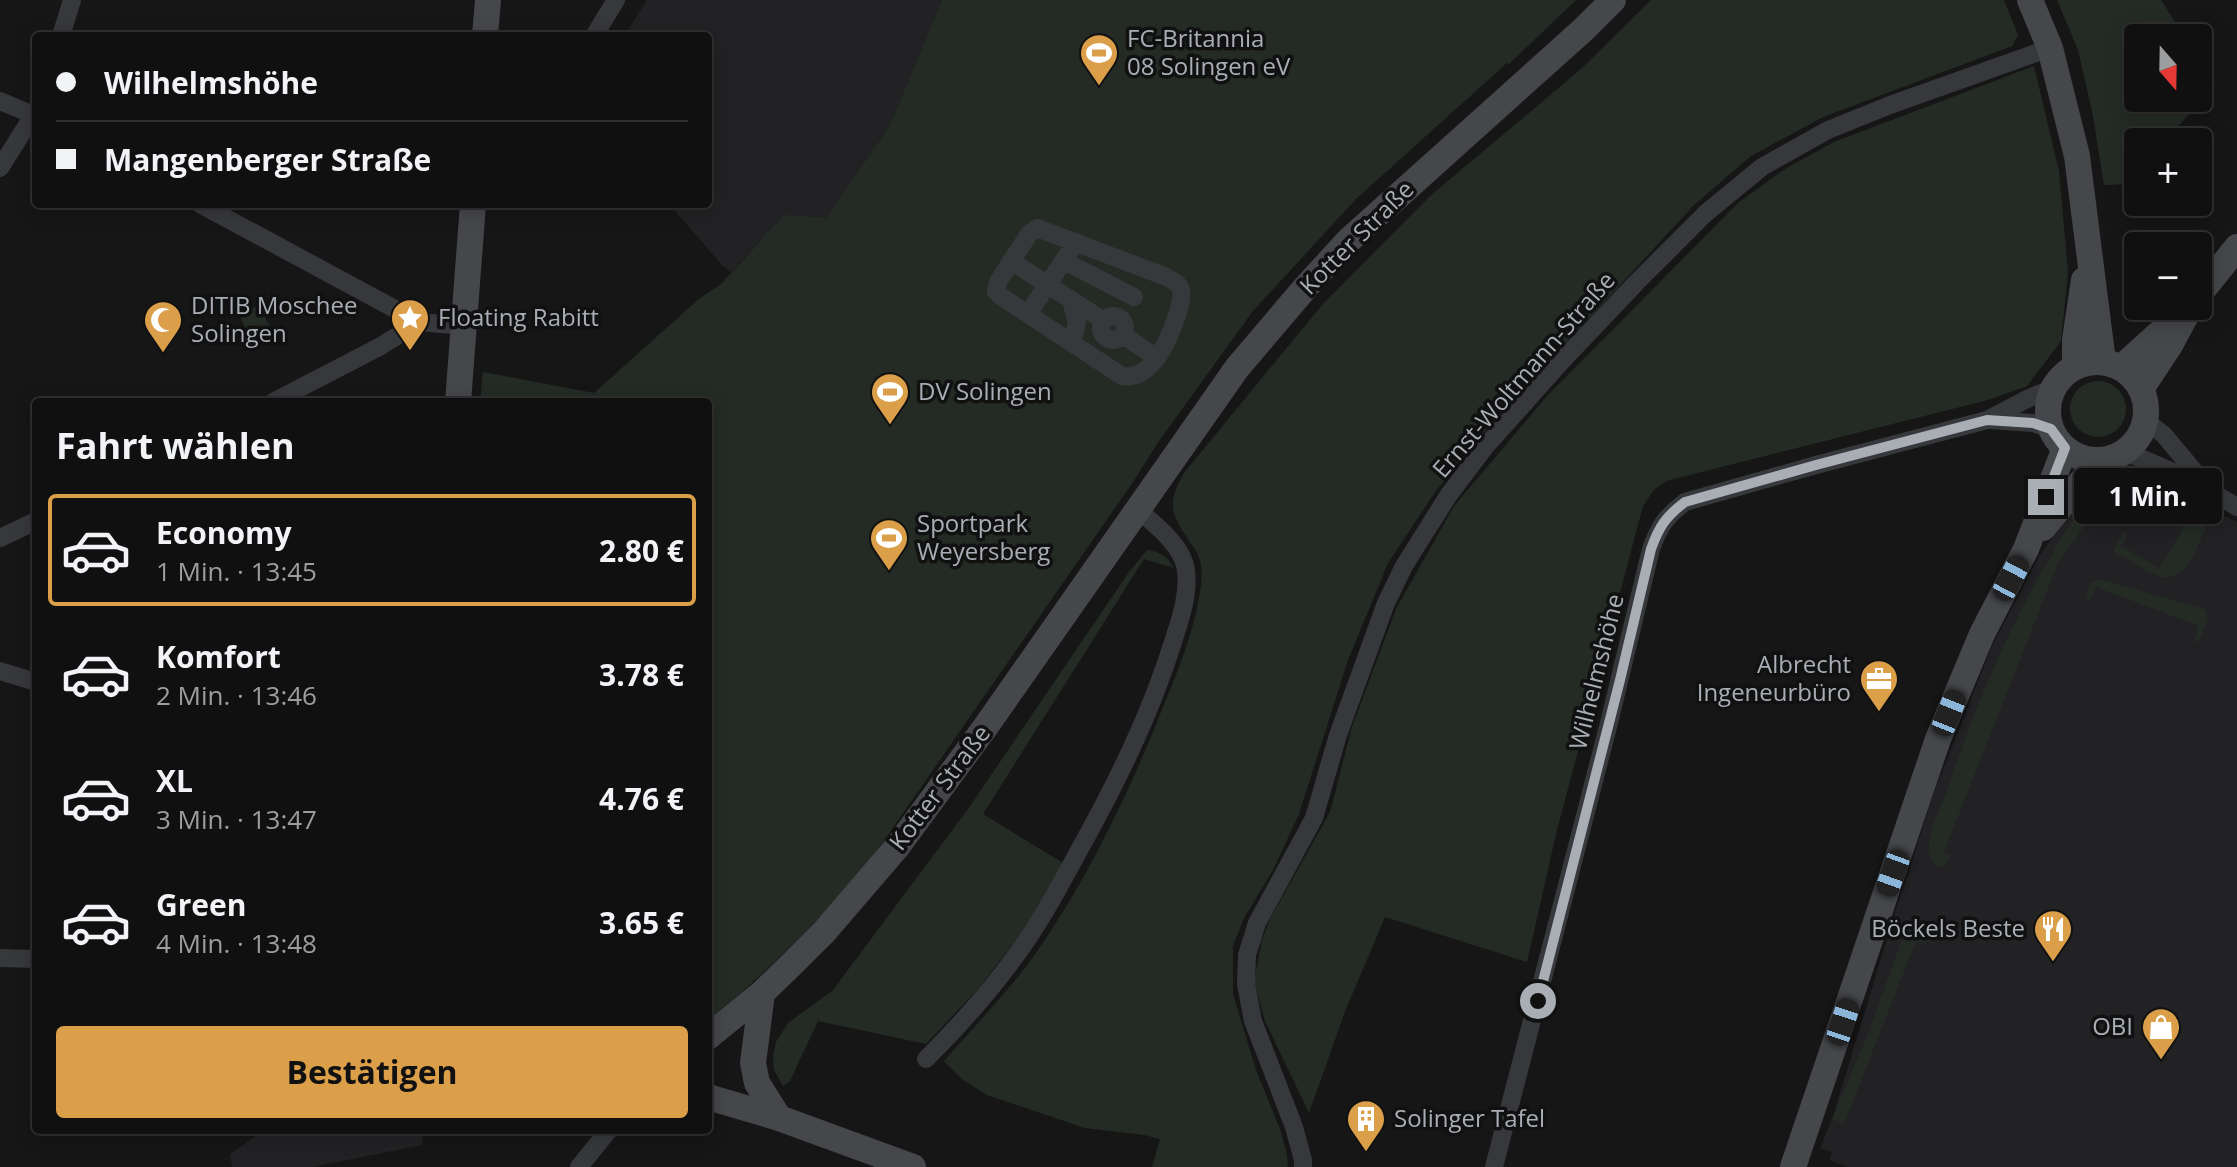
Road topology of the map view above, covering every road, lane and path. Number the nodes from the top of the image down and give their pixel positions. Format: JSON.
{"nodes":[{"id":1,"x":72,"y":0,"type":"edge"},
{"id":2,"x":488,"y":0,"type":"edge"},
{"id":3,"x":616,"y":0,"type":"edge"},
{"id":4,"x":1613,"y":0,"type":"edge"},
{"id":5,"x":2030,"y":0,"type":"edge"},
{"id":6,"x":62,"y":32,"type":"edge"},
{"id":7,"x":485,"y":32,"type":"edge"},
{"id":8,"x":596,"y":32,"type":"edge"},
{"id":9,"x":2050,"y":48,"type":"junction"},
{"id":10,"x":0,"y":101,"type":"edge"},
{"id":11,"x":32,"y":113,"type":"edge"},
{"id":12,"x":32,"y":119,"type":"edge"},
{"id":13,"x":0,"y":168,"type":"edge"},
{"id":14,"x":207,"y":208,"type":"edge"},
{"id":15,"x":473,"y":208,"type":"edge"},
{"id":16,"x":1076,"y":242,"type":"junction"},
{"id":17,"x":2237,"y":247,"type":"edge"},
{"id":18,"x":2088,"y":248,"type":"junction"},
{"id":19,"x":1011,"y":261,"type":"junction"},
{"id":20,"x":1064,"y":261,"type":"junction"},
{"id":21,"x":1151,"y":271,"type":"junction"},
{"id":22,"x":1088,"y":273,"type":"junction"},
{"id":23,"x":2212,"y":278,"type":"edge"},
{"id":24,"x":1048,"y":285,"type":"junction"},
{"id":25,"x":1134,"y":297,"type":"junction"},
{"id":26,"x":1079,"y":305,"type":"junction"},
{"id":27,"x":1028,"y":314,"type":"junction"},
{"id":28,"x":2171,"y":320,"type":"edge"},
{"id":29,"x":2183,"y":320,"type":"edge"},
{"id":30,"x":419,"y":322,"type":"junction"},
{"id":31,"x":465,"y":326,"type":"junction"},
{"id":32,"x":1113,"y":328,"type":"junction"},
{"id":33,"x":1072,"y":343,"type":"junction"},
{"id":34,"x":1093,"y":357,"type":"junction"},
{"id":35,"x":1157,"y":358,"type":"junction"},
{"id":36,"x":2112,"y":365,"type":"junction"},
{"id":37,"x":2075,"y":367,"type":"junction"},
{"id":38,"x":2054,"y":388,"type":"junction"},
{"id":39,"x":2141,"y":389,"type":"junction"},
{"id":40,"x":281,"y":398,"type":"edge"},
{"id":41,"x":458,"y":398,"type":"edge"},
{"id":42,"x":1987,"y":420,"type":"junction"},
{"id":43,"x":2145,"y":420,"type":"junction"},
{"id":44,"x":2058,"y":438,"type":"junction"},
{"id":45,"x":2112,"y":456,"type":"junction"},
{"id":46,"x":2208,"y":488,"type":"junction"},
{"id":47,"x":2237,"y":507,"type":"edge"},
{"id":48,"x":1138,"y":510,"type":"junction"},
{"id":49,"x":32,"y":523,"type":"edge"},
{"id":50,"x":0,"y":538,"type":"edge"},
{"id":51,"x":2026,"y":549,"type":"junction"},
{"id":52,"x":0,"y":671,"type":"edge"},
{"id":53,"x":32,"y":681,"type":"edge"},
{"id":54,"x":0,"y":958,"type":"edge"},
{"id":55,"x":32,"y":959,"type":"edge"},
{"id":56,"x":762,"y":993,"type":"junction"},
{"id":57,"x":712,"y":1034,"type":"edge"},
{"id":58,"x":926,"y":1059,"type":"dead end"},
{"id":59,"x":712,"y":1098,"type":"edge"},
{"id":60,"x":779,"y":1118,"type":"junction"},
{"id":61,"x":606,"y":1134,"type":"edge"},
{"id":62,"x":579,"y":1167,"type":"edge"},
{"id":63,"x":911,"y":1167,"type":"edge"},
{"id":64,"x":1303,"y":1167,"type":"edge"},
{"id":65,"x":1494,"y":1167,"type":"edge"},
{"id":66,"x":1793,"y":1167,"type":"edge"}],
"edges":[{"from":1,"to":6,"type":"street"},
{"from":2,"to":7,"type":"street"},
{"from":3,"to":8,"type":"street"},
{"from":4,"to":48,"type":"street","name":"Kotter Straße"},
{"from":5,"to":9,"type":"street"},
{"from":9,"to":18,"type":"street"},
{"from":9,"to":64,"type":"street","name":"Ernst-Woltmann-Straße"},
{"from":10,"to":11,"type":"street"},
{"from":12,"to":13,"type":"street"},
{"from":14,"to":30,"type":"street"},
{"from":15,"to":31,"type":"street"},
{"from":16,"to":19,"type":"street"},
{"from":16,"to":20,"type":"street"},
{"from":16,"to":21,"type":"street"},
{"from":17,"to":23,"type":"street"},
{"from":18,"to":36,"type":"street"},
{"from":18,"to":37,"type":"street"},
{"from":19,"to":24,"type":"street"},
{"from":19,"to":27,"type":"street"},
{"from":20,"to":22,"type":"street"},
{"from":20,"to":24,"type":"street"},
{"from":21,"to":25,"type":"street"},
{"from":21,"to":35,"type":"street"},
{"from":22,"to":25,"type":"street"},
{"from":22,"to":26,"type":"street"},
{"from":24,"to":26,"type":"street"},
{"from":24,"to":27,"type":"street"},
{"from":25,"to":32,"type":"street"},
{"from":26,"to":32,"type":"street"},
{"from":26,"to":33,"type":"street"},
{"from":27,"to":33,"type":"street"},
{"from":28,"to":36,"type":"street"},
{"from":29,"to":39,"type":"street"},
{"from":30,"to":31,"type":"street"},
{"from":30,"to":40,"type":"street"},
{"from":31,"to":41,"type":"street"},
{"from":32,"to":34,"type":"street"},
{"from":32,"to":35,"type":"street"},
{"from":33,"to":34,"type":"street"},
{"from":34,"to":35,"type":"street"},
{"from":36,"to":37,"type":"street"},
{"from":36,"to":39,"type":"street"},
{"from":37,"to":38,"type":"street"},
{"from":38,"to":42,"type":"street","name":"Wilhelmshöhe"},
{"from":38,"to":44,"type":"street"},
{"from":39,"to":43,"type":"street"},
{"from":42,"to":44,"type":"street","name":"Wilhelmshöhe"},
{"from":42,"to":65,"type":"street","name":"Wilhelmshöhe"},
{"from":43,"to":45,"type":"street"},
{"from":43,"to":46,"type":"street"},
{"from":44,"to":45,"type":"street"},
{"from":44,"to":51,"type":"street"},
{"from":45,"to":46,"type":"street"},
{"from":45,"to":51,"type":"street"},
{"from":46,"to":47,"type":"street"},
{"from":48,"to":56,"type":"street","name":"Kotter Straße"},
{"from":48,"to":58,"type":"street"},
{"from":49,"to":50,"type":"street"},
{"from":51,"to":66,"type":"street"},
{"from":52,"to":53,"type":"street"},
{"from":54,"to":55,"type":"street"},
{"from":56,"to":57,"type":"street","name":"Kotter Straße"},
{"from":56,"to":60,"type":"street"},
{"from":59,"to":60,"type":"street"},
{"from":60,"to":63,"type":"street"},
{"from":61,"to":62,"type":"street"}]}
